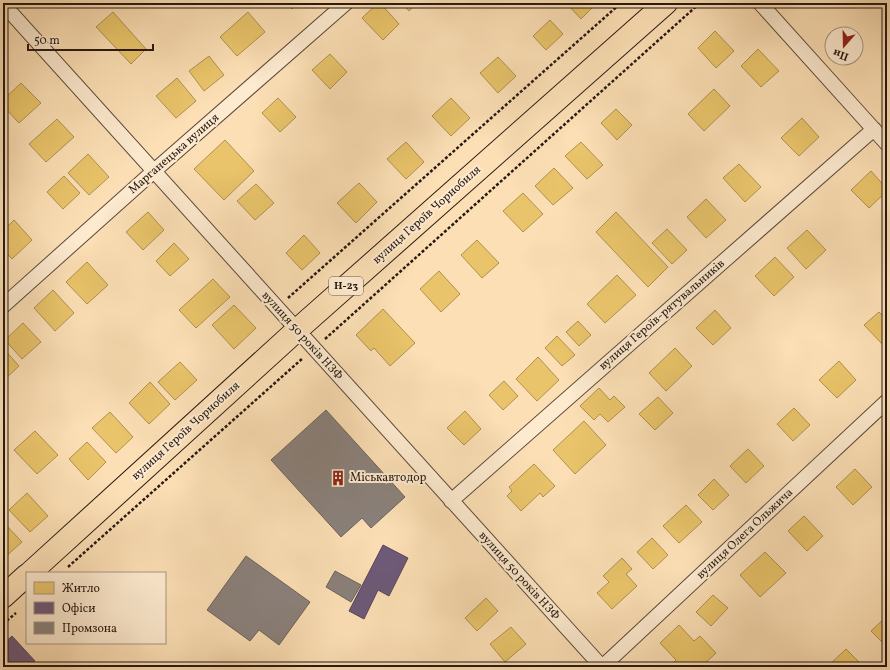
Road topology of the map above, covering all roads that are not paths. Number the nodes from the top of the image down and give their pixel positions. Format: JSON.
{"nodes":[{"id":1,"x":346,"y":3,"type":"edge"},
{"id":2,"x":666,"y":3,"type":"edge"},
{"id":3,"x":760,"y":3,"type":"edge"},
{"id":4,"x":3,"y":4,"type":"edge"},
{"id":5,"x":874,"y":130,"type":"junction"},
{"id":6,"x":887,"y":144,"type":"edge"},
{"id":7,"x":154,"y":171,"type":"junction"},
{"id":8,"x":3,"y":306,"type":"edge"},
{"id":9,"x":297,"y":330,"type":"junction"},
{"id":10,"x":887,"y":401,"type":"edge"},
{"id":11,"x":451,"y":500,"type":"junction"},
{"id":12,"x":31,"y":572,"type":"edge"},
{"id":13,"x":26,"y":576,"type":"edge"},
{"id":14,"x":3,"y":597,"type":"edge"},
{"id":15,"x":602,"y":667,"type":"edge"}],
"edges":[{"from":1,"to":7,"type":"street","name":"Марганецька вулиця"},
{"from":2,"to":9,"type":"main road","name":"вулиця Героїв Чорнобиля","number":"Н-23"},
{"from":3,"to":5,"type":"street"},
{"from":4,"to":7,"type":"street","name":"вулиця 50 років НЗФ"},
{"from":5,"to":6,"type":"street"},
{"from":5,"to":11,"type":"street","name":"вулиця Героїв-рятувальників"},
{"from":7,"to":8,"type":"street","name":"Марганецька вулиця"},
{"from":7,"to":9,"type":"street","name":"вулиця 50 років НЗФ"},
{"from":9,"to":11,"type":"street","name":"вулиця 50 років НЗФ"},
{"from":9,"to":12,"type":"main road","name":"вулиця Героїв Чорнобиля","number":"Н-23"},
{"from":10,"to":15,"type":"street","name":"вулиця Олега Ольжича"},
{"from":11,"to":15,"type":"street","name":"вулиця 50 років НЗФ"},
{"from":13,"to":14,"type":"main road"}]}
